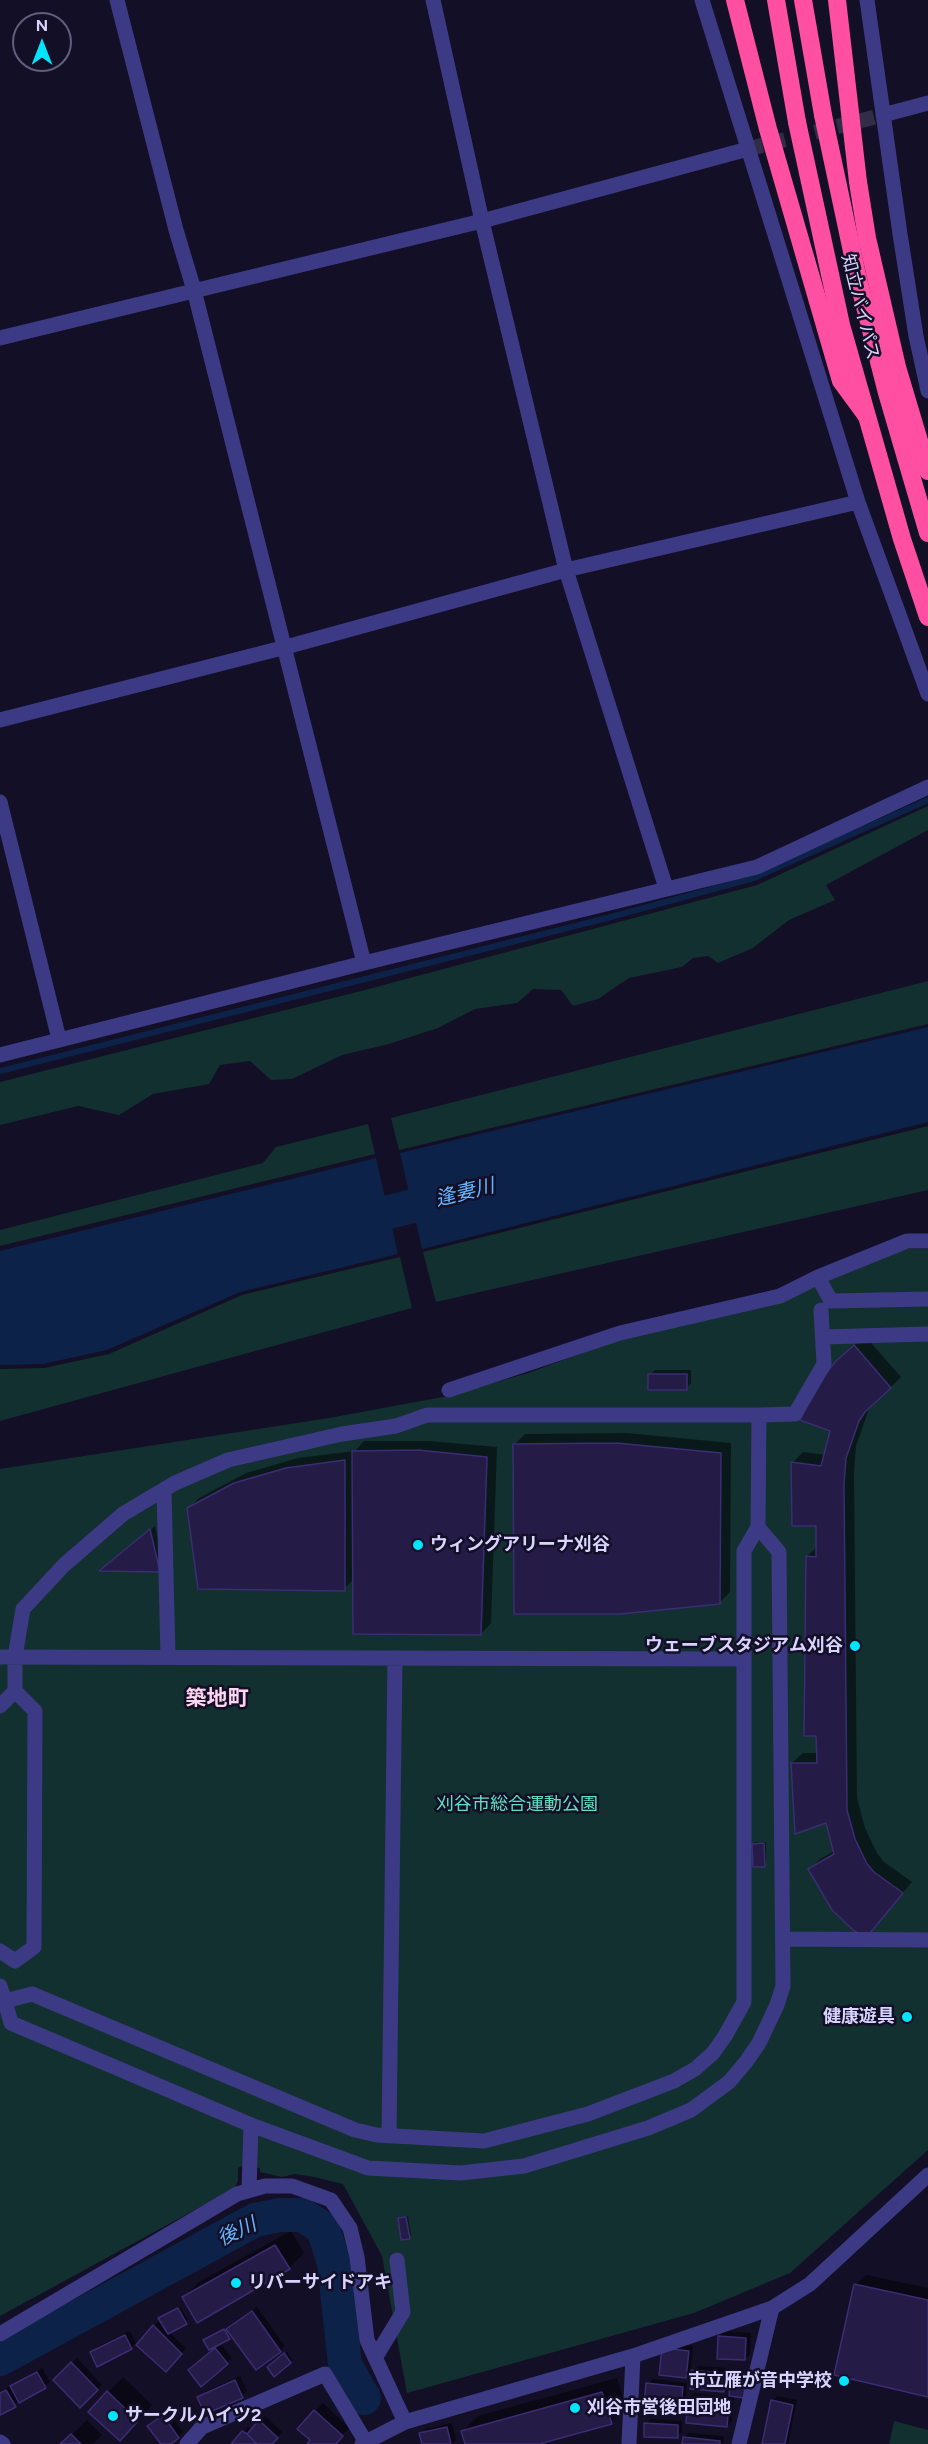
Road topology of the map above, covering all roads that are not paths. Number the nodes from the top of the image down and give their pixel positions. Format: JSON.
{"nodes":[{"id":1,"x":117,"y":0,"type":"edge"},
{"id":2,"x":433,"y":0,"type":"edge"},
{"id":3,"x":702,"y":0,"type":"edge"},
{"id":4,"x":735,"y":0,"type":"edge"},
{"id":5,"x":776,"y":0,"type":"edge"},
{"id":6,"x":803,"y":0,"type":"edge"},
{"id":7,"x":837,"y":0,"type":"edge"},
{"id":8,"x":867,"y":0,"type":"edge"},
{"id":9,"x":928,"y":103,"type":"edge"},
{"id":10,"x":883,"y":116,"type":"junction"},
{"id":11,"x":748,"y":149,"type":"junction"},
{"id":12,"x":482,"y":221,"type":"junction"},
{"id":13,"x":194,"y":290,"type":"junction"},
{"id":14,"x":0,"y":338,"type":"edge"},
{"id":15,"x":928,"y":391,"type":"edge"},
{"id":16,"x":866,"y":415,"type":"junction"},
{"id":17,"x":928,"y":471,"type":"edge"},
{"id":18,"x":858,"y":502,"type":"junction"},
{"id":19,"x":928,"y":533,"type":"edge"},
{"id":20,"x":566,"y":570,"type":"junction"},
{"id":21,"x":928,"y":617,"type":"edge"},
{"id":22,"x":286,"y":647,"type":"junction"},
{"id":23,"x":928,"y":694,"type":"edge"},
{"id":24,"x":0,"y":720,"type":"edge"},
{"id":25,"x":928,"y":788,"type":"edge"},
{"id":26,"x":0,"y":802,"type":"edge"},
{"id":27,"x":666,"y":888,"type":"junction"},
{"id":28,"x":364,"y":963,"type":"junction"},
{"id":29,"x":59,"y":1039,"type":"junction"},
{"id":30,"x":0,"y":1055,"type":"edge"},
{"id":31,"x":928,"y":1241,"type":"edge"},
{"id":32,"x":818,"y":1277,"type":"junction"},
{"id":33,"x":928,"y":1299,"type":"edge"},
{"id":34,"x":821,"y":1310,"type":"dead end"},
{"id":35,"x":928,"y":1334,"type":"edge"},
{"id":36,"x":823,"y":1337,"type":"junction"},
{"id":37,"x":449,"y":1390,"type":"dead end"},
{"id":38,"x":759,"y":1415,"type":"junction"},
{"id":39,"x":164,"y":1490,"type":"junction"},
{"id":40,"x":758,"y":1527,"type":"junction"},
{"id":41,"x":7,"y":1657,"type":"edge"},
{"id":42,"x":168,"y":1657,"type":"junction"},
{"id":43,"x":395,"y":1658,"type":"junction"},
{"id":44,"x":744,"y":1659,"type":"junction"},
{"id":45,"x":15,"y":1691,"type":"junction"},
{"id":46,"x":0,"y":1706,"type":"edge"},
{"id":47,"x":784,"y":1939,"type":"junction"},
{"id":48,"x":928,"y":1940,"type":"edge"},
{"id":49,"x":0,"y":1951,"type":"edge"},
{"id":50,"x":15,"y":1961,"type":"junction"},
{"id":51,"x":0,"y":1965,"type":"edge"},
{"id":52,"x":3,"y":1993,"type":"edge"},
{"id":53,"x":250,"y":2125,"type":"junction"},
{"id":54,"x":388,"y":2136,"type":"junction"},
{"id":55,"x":928,"y":2175,"type":"edge"},
{"id":56,"x":249,"y":2190,"type":"junction"},
{"id":57,"x":397,"y":2260,"type":"dead end"},
{"id":58,"x":772,"y":2308,"type":"junction"},
{"id":59,"x":0,"y":2334,"type":"edge"},
{"id":60,"x":633,"y":2356,"type":"junction"},
{"id":61,"x":375,"y":2358,"type":"junction"},
{"id":62,"x":405,"y":2422,"type":"junction"},
{"id":63,"x":365,"y":2443,"type":"edge"},
{"id":64,"x":186,"y":2444,"type":"edge"},
{"id":65,"x":629,"y":2444,"type":"edge"},
{"id":66,"x":739,"y":2444,"type":"edge"}],
"edges":[{"from":1,"to":13,"type":"street"},
{"from":2,"to":12,"type":"street"},
{"from":3,"to":11,"type":"street"},
{"from":4,"to":16,"type":"highway"},
{"from":5,"to":16,"type":"highway","name":"知立バイパス","bridge":true},
{"from":6,"to":19,"type":"highway","name":"知立バイパス","bridge":true},
{"from":7,"to":17,"type":"highway"},
{"from":8,"to":10,"type":"street"},
{"from":9,"to":10,"type":"street"},
{"from":10,"to":15,"type":"street"},
{"from":11,"to":12,"type":"street"},
{"from":11,"to":18,"type":"street"},
{"from":12,"to":13,"type":"street"},
{"from":12,"to":20,"type":"street"},
{"from":13,"to":14,"type":"street"},
{"from":13,"to":22,"type":"street"},
{"from":16,"to":21,"type":"highway","name":"知立バイパス","bridge":true},
{"from":18,"to":20,"type":"street"},
{"from":18,"to":23,"type":"street"},
{"from":20,"to":22,"type":"street"},
{"from":20,"to":27,"type":"street"},
{"from":22,"to":24,"type":"street"},
{"from":22,"to":28,"type":"street"},
{"from":25,"to":27,"type":"street"},
{"from":26,"to":29,"type":"street"},
{"from":27,"to":28,"type":"street"},
{"from":28,"to":29,"type":"street"},
{"from":29,"to":30,"type":"street"},
{"from":31,"to":32,"type":"street"},
{"from":32,"to":33,"type":"street"},
{"from":32,"to":37,"type":"street"},
{"from":34,"to":36,"type":"street"},
{"from":35,"to":36,"type":"street"},
{"from":36,"to":38,"type":"street"},
{"from":38,"to":39,"type":"street"},
{"from":38,"to":40,"type":"street"},
{"from":39,"to":41,"type":"street"},
{"from":39,"to":42,"type":"street"},
{"from":40,"to":44,"type":"street"},
{"from":40,"to":47,"type":"street"},
{"from":41,"to":42,"type":"street"},
{"from":41,"to":45,"type":"street"},
{"from":42,"to":43,"type":"street"},
{"from":43,"to":44,"type":"street"},
{"from":43,"to":54,"type":"street"},
{"from":44,"to":54,"type":"street"},
{"from":45,"to":46,"type":"street"},
{"from":45,"to":50,"type":"street"},
{"from":47,"to":48,"type":"street"},
{"from":47,"to":53,"type":"street"},
{"from":49,"to":50,"type":"street"},
{"from":50,"to":51,"type":"street"},
{"from":52,"to":53,"type":"street"},
{"from":52,"to":54,"type":"street"},
{"from":53,"to":56,"type":"street"},
{"from":55,"to":58,"type":"street"},
{"from":56,"to":59,"type":"street"},
{"from":56,"to":61,"type":"street"},
{"from":57,"to":61,"type":"street"},
{"from":58,"to":60,"type":"street"},
{"from":58,"to":66,"type":"street"},
{"from":60,"to":62,"type":"street"},
{"from":60,"to":65,"type":"street"},
{"from":61,"to":62,"type":"street"},
{"from":62,"to":63,"type":"street"},
{"from":63,"to":64,"type":"street"}]}
